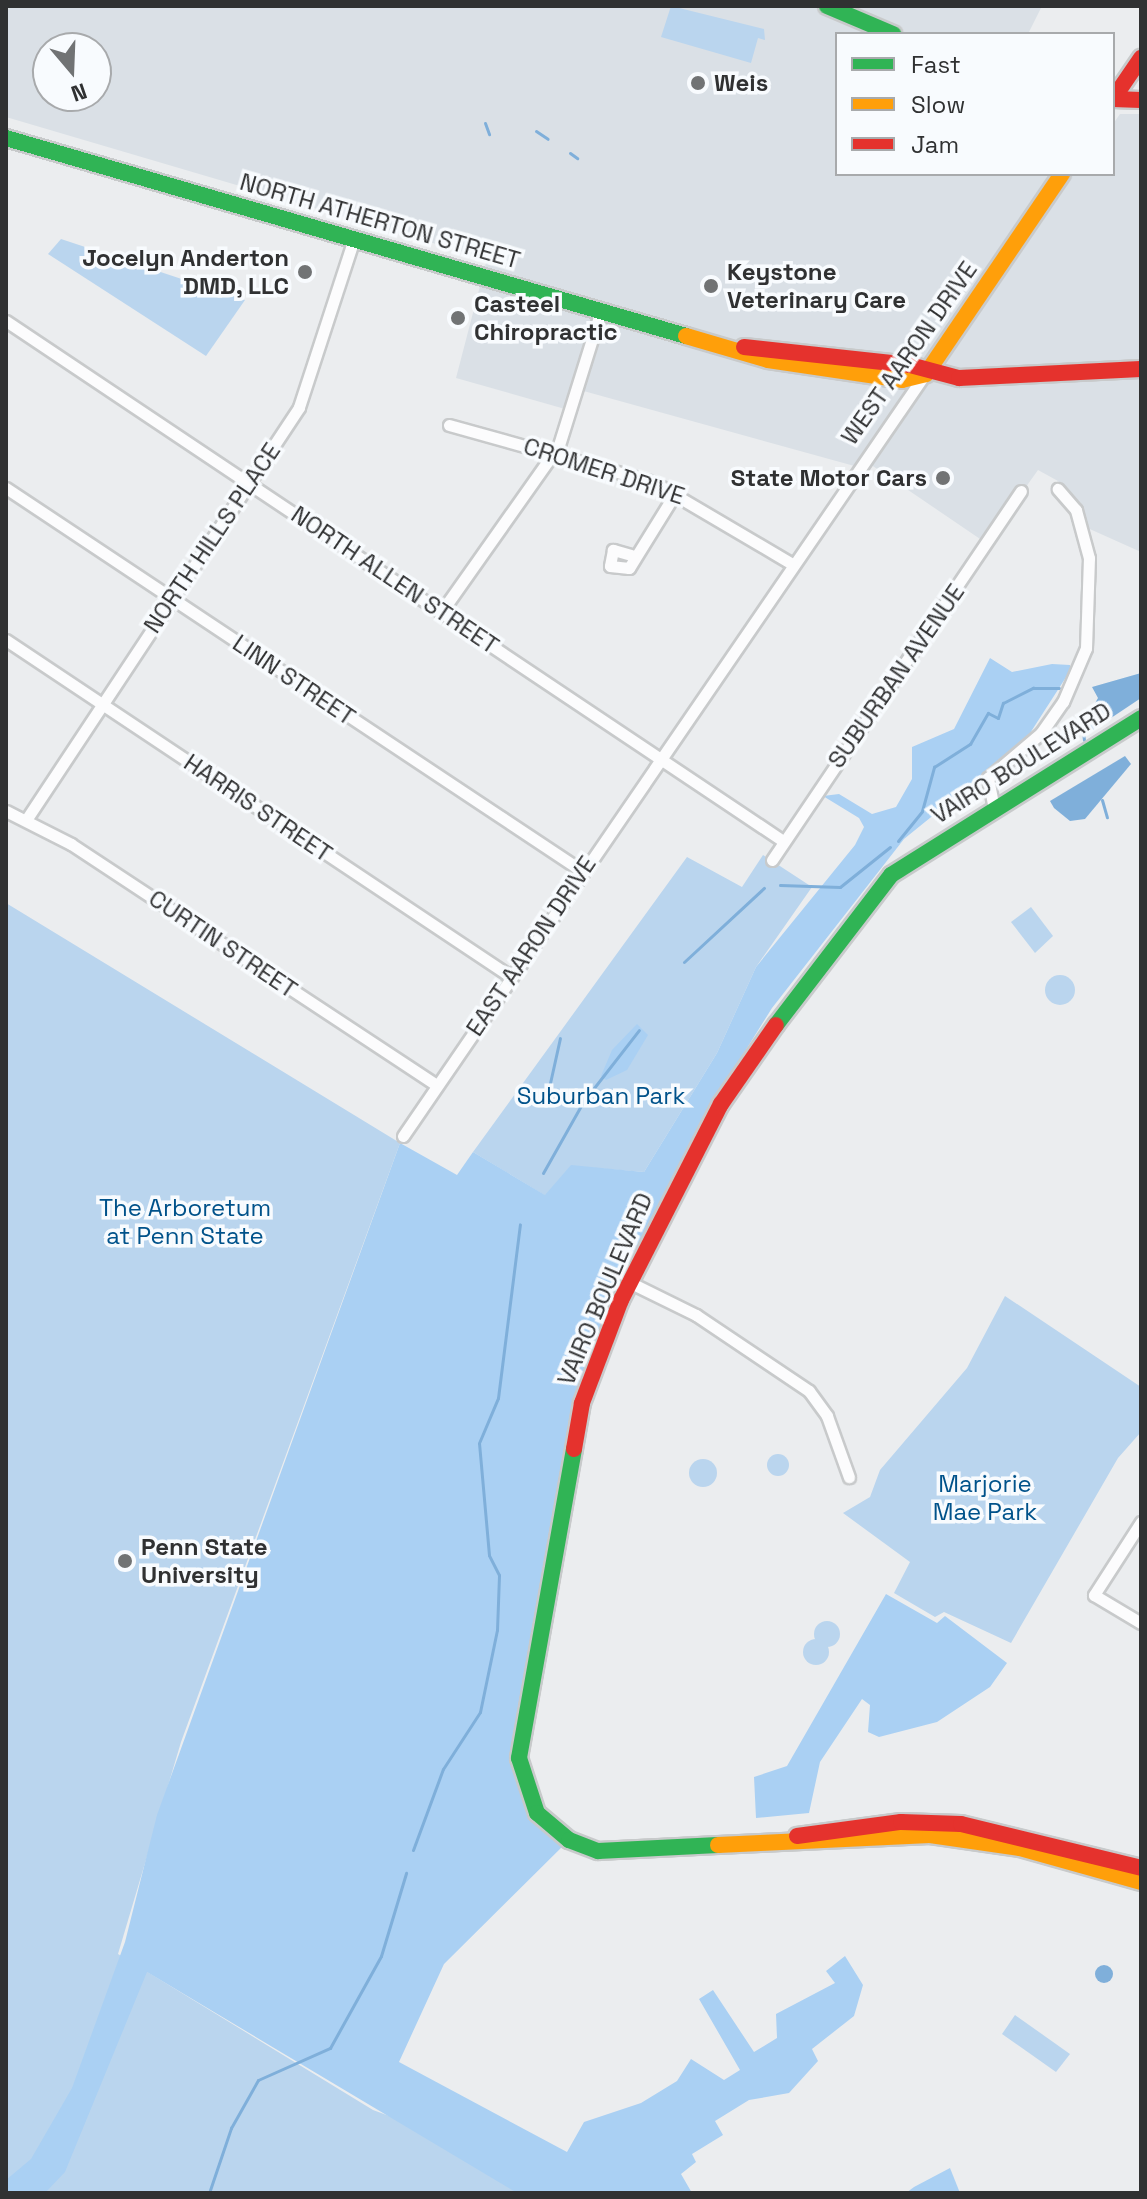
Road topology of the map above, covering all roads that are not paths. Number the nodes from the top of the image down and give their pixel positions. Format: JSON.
{"nodes":[{"id":1,"x":827,"y":6,"type":"edge"},
{"id":2,"x":849,"y":6,"type":"edge"},
{"id":3,"x":888,"y":32,"type":"edge"},
{"id":4,"x":905,"y":32,"type":"edge"},
{"id":5,"x":1140,"y":60,"type":"edge"},
{"id":6,"x":1141,"y":88,"type":"edge"},
{"id":7,"x":1115,"y":96,"type":"edge"},
{"id":8,"x":1115,"y":99,"type":"edge"},
{"id":9,"x":1141,"y":100,"type":"edge"},
{"id":10,"x":6,"y":138,"type":"edge"},
{"id":11,"x":1061,"y":176,"type":"edge"},
{"id":12,"x":354,"y":239,"type":"junction"},
{"id":13,"x":601,"y":310,"type":"junction"},
{"id":14,"x":6,"y":321,"type":"edge"},
{"id":15,"x":1141,"y":369,"type":"edge"},
{"id":16,"x":926,"y":374,"type":"junction"},
{"id":17,"x":449,"y":425,"type":"dead end"},
{"id":18,"x":552,"y":453,"type":"junction"},
{"id":19,"x":249,"y":482,"type":"junction"},
{"id":20,"x":6,"y":488,"type":"edge"},
{"id":21,"x":1058,"y":489,"type":"dead end"},
{"id":22,"x":1021,"y":491,"type":"dead end"},
{"id":23,"x":676,"y":492,"type":"junction"},
{"id":24,"x":631,"y":555,"type":"dead end"},
{"id":25,"x":792,"y":564,"type":"junction"},
{"id":26,"x":171,"y":599,"type":"junction"},
{"id":27,"x":442,"y":611,"type":"junction"},
{"id":28,"x":6,"y":640,"type":"edge"},
{"id":29,"x":102,"y":704,"type":"junction"},
{"id":30,"x":1141,"y":718,"type":"edge"},
{"id":31,"x":660,"y":757,"type":"junction"},
{"id":32,"x":994,"y":809,"type":"junction"},
{"id":33,"x":6,"y":811,"type":"edge"},
{"id":34,"x":28,"y":817,"type":"junction"},
{"id":35,"x":783,"y":841,"type":"junction"},
{"id":36,"x":772,"y":860,"type":"dead end"},
{"id":37,"x":582,"y":871,"type":"junction"},
{"id":38,"x":510,"y":976,"type":"junction"},
{"id":39,"x":436,"y":1085,"type":"junction"},
{"id":40,"x":403,"y":1136,"type":"dead end"},
{"id":41,"x":629,"y":1282,"type":"junction"},
{"id":42,"x":849,"y":1477,"type":"dead end"},
{"id":43,"x":1141,"y":1522,"type":"edge"},
{"id":44,"x":1141,"y":1623,"type":"edge"},
{"id":45,"x":788,"y":1839,"type":"junction"},
{"id":46,"x":1141,"y":1868,"type":"edge"},
{"id":47,"x":1141,"y":1882,"type":"edge"}],
"edges":[{"from":1,"to":3,"type":"street"},
{"from":2,"to":4,"type":"street"},
{"from":5,"to":6,"type":"street"},
{"from":5,"to":7,"type":"street"},
{"from":8,"to":9,"type":"street"},
{"from":10,"to":12,"type":"street","name":"NORTH ATHERTON STREET"},
{"from":11,"to":16,"type":"street","name":"WEST AARON DRIVE"},
{"from":12,"to":13,"type":"street","name":"NORTH ATHERTON STREET"},
{"from":12,"to":19,"type":"street","name":"NORTH HILLS PLACE"},
{"from":13,"to":16,"type":"street","name":"NORTH ATHERTON STREET"},
{"from":13,"to":18,"type":"street"},
{"from":14,"to":19,"type":"street","name":"NORTH ALLEN STREET"},
{"from":15,"to":16,"type":"street","name":"NORTH ATHERTON STREET"},
{"from":16,"to":25,"type":"street","name":"WEST AARON DRIVE"},
{"from":17,"to":18,"type":"street","name":"CROMER DRIVE"},
{"from":18,"to":23,"type":"street","name":"CROMER DRIVE"},
{"from":18,"to":27,"type":"street"},
{"from":19,"to":26,"type":"street","name":"NORTH HILLS PLACE"},
{"from":19,"to":27,"type":"street","name":"NORTH ALLEN STREET"},
{"from":20,"to":26,"type":"street","name":"LINN STREET"},
{"from":21,"to":32,"type":"street"},
{"from":22,"to":35,"type":"street","name":"SUBURBAN AVENUE"},
{"from":23,"to":24,"type":"street"},
{"from":23,"to":25,"type":"street","name":"CROMER DRIVE"},
{"from":25,"to":31,"type":"street","name":"WEST AARON DRIVE"},
{"from":26,"to":29,"type":"street","name":"NORTH HILLS PLACE"},
{"from":26,"to":37,"type":"street","name":"LINN STREET"},
{"from":27,"to":31,"type":"street","name":"NORTH ALLEN STREET"},
{"from":28,"to":29,"type":"street","name":"HARRIS STREET"},
{"from":29,"to":34,"type":"street","name":"NORTH HILLS PLACE"},
{"from":29,"to":38,"type":"street","name":"HARRIS STREET"},
{"from":30,"to":32,"type":"street","name":"VAIRO BOULEVARD"},
{"from":31,"to":35,"type":"street","name":"NORTH ALLEN STREET"},
{"from":31,"to":37,"type":"street","name":"EAST AARON DRIVE"},
{"from":32,"to":41,"type":"street","name":"VAIRO BOULEVARD"},
{"from":33,"to":34,"type":"street","name":"CURTIN STREET"},
{"from":34,"to":39,"type":"street","name":"CURTIN STREET"},
{"from":35,"to":36,"type":"street","name":"SUBURBAN AVENUE"},
{"from":37,"to":38,"type":"street","name":"EAST AARON DRIVE"},
{"from":38,"to":39,"type":"street","name":"EAST AARON DRIVE"},
{"from":39,"to":40,"type":"street","name":"EAST AARON DRIVE"},
{"from":41,"to":42,"type":"street"},
{"from":41,"to":45,"type":"street","name":"VAIRO BOULEVARD"},
{"from":43,"to":44,"type":"street"},
{"from":45,"to":46,"type":"street","name":"VAIRO BOULEVARD"},
{"from":45,"to":47,"type":"street","name":"VAIRO BOULEVARD"}]}
